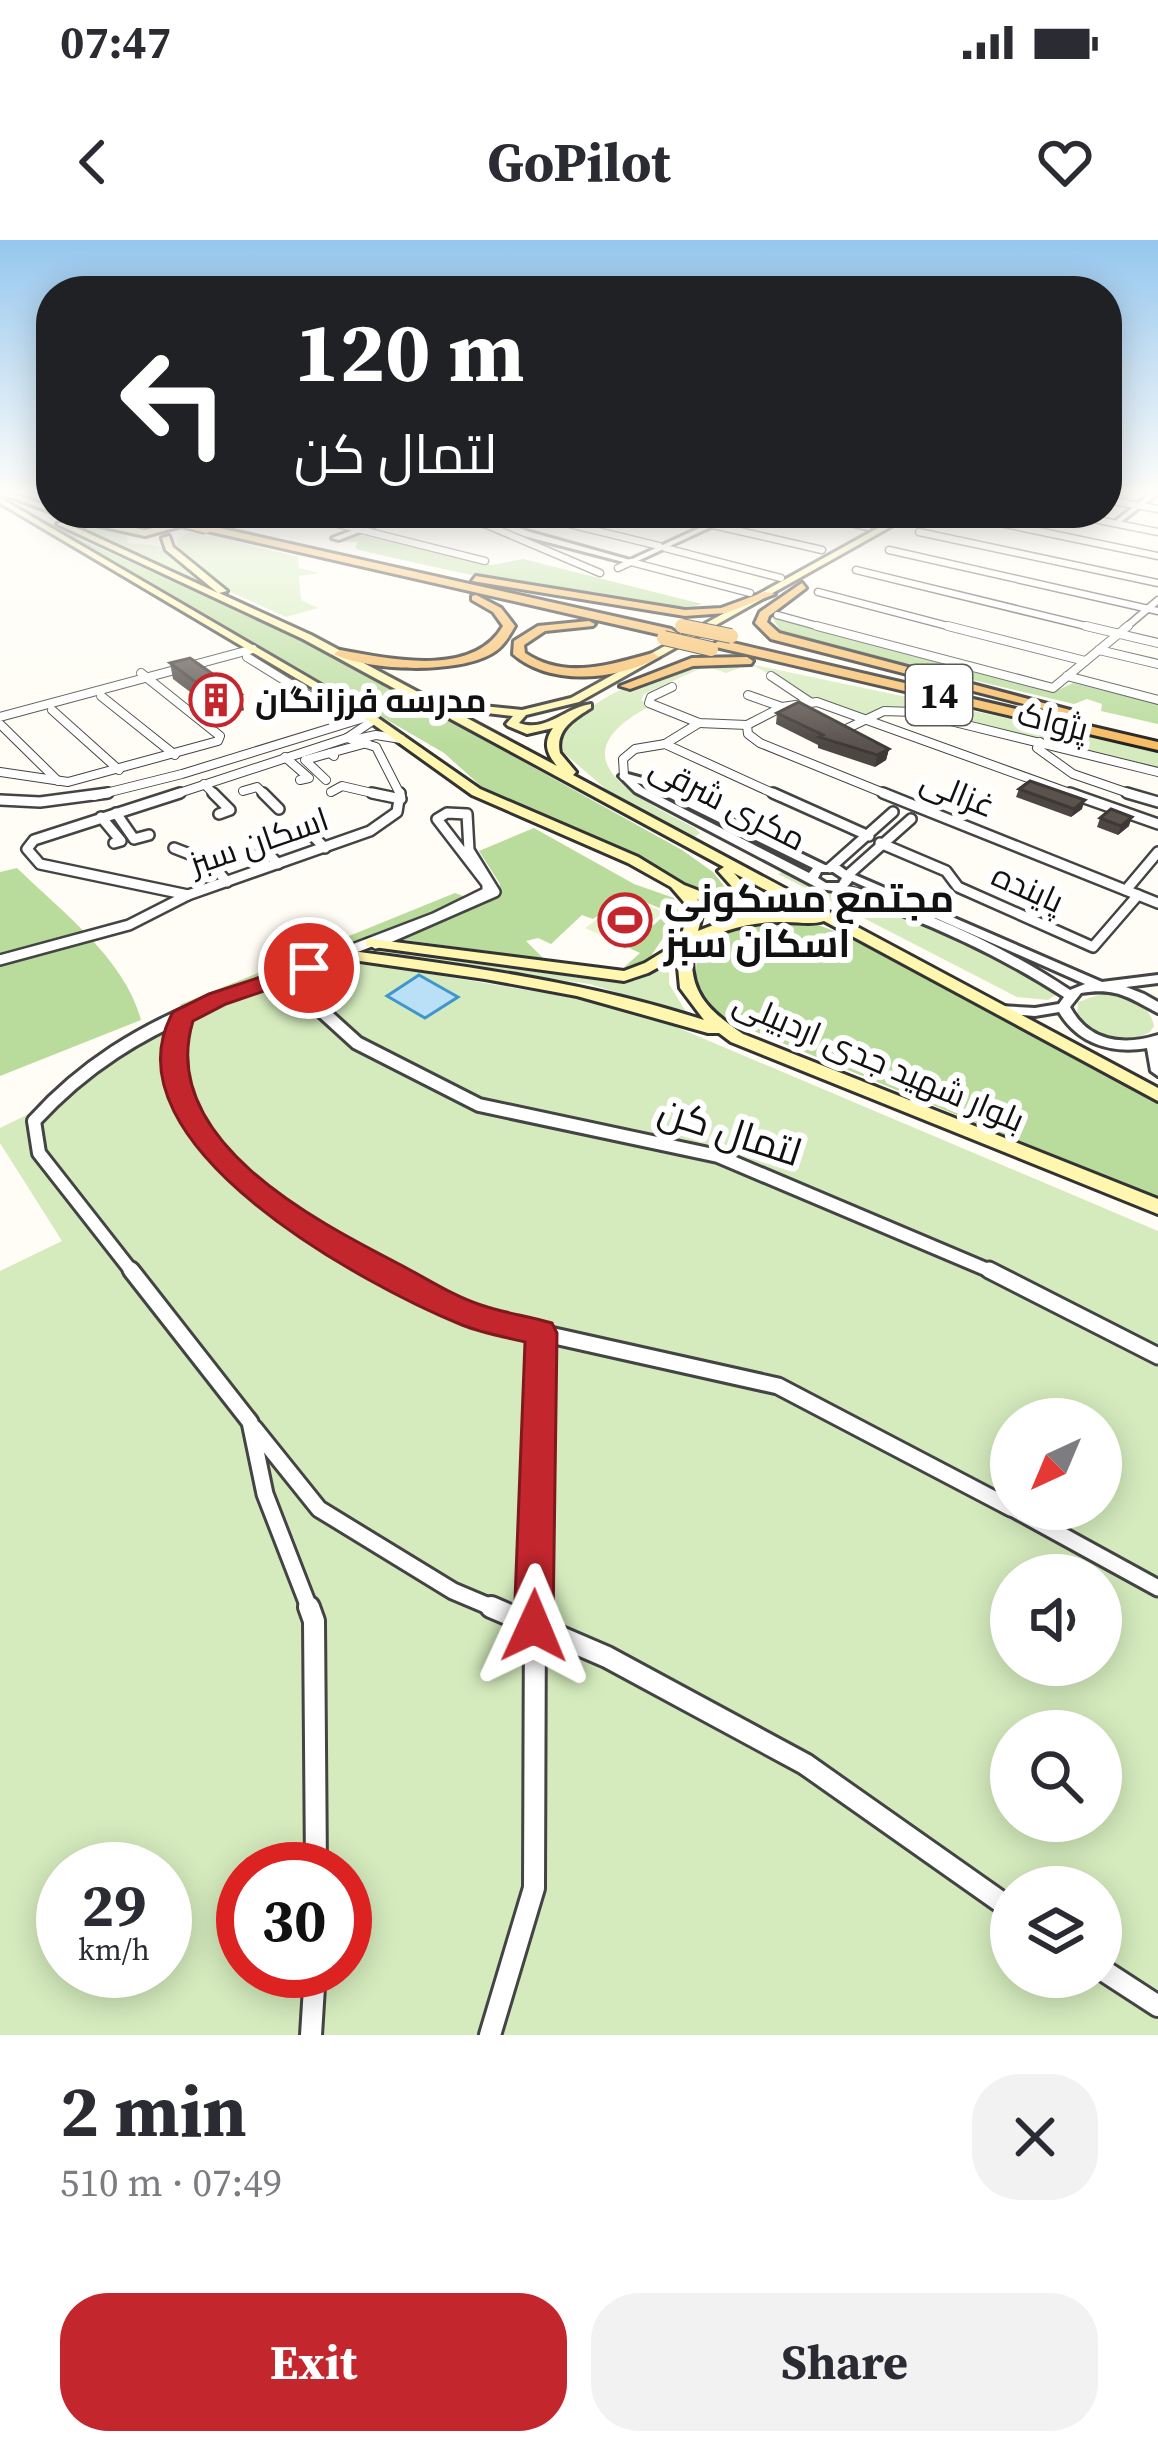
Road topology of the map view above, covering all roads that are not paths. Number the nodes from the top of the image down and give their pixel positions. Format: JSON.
{"nodes":[{"id":1,"x":127,"y":579,"type":"edge"},
{"id":2,"x":177,"y":579,"type":"edge"},
{"id":3,"x":208,"y":579,"type":"edge"},
{"id":4,"x":410,"y":579,"type":"edge"},
{"id":5,"x":421,"y":579,"type":"edge"},
{"id":6,"x":461,"y":579,"type":"edge"},
{"id":7,"x":469,"y":579,"type":"edge"},
{"id":8,"x":695,"y":579,"type":"edge"},
{"id":9,"x":799,"y":579,"type":"edge"},
{"id":10,"x":814,"y":579,"type":"edge"},
{"id":11,"x":892,"y":579,"type":"edge"},
{"id":12,"x":1015,"y":579,"type":"edge"},
{"id":13,"x":802,"y":586,"type":"junction"},
{"id":14,"x":818,"y":592,"type":"dead end"},
{"id":15,"x":750,"y":593,"type":"dead end"},
{"id":16,"x":770,"y":594,"type":"junction"},
{"id":17,"x":1158,"y":599,"type":"edge"},
{"id":18,"x":245,"y":608,"type":"junction"},
{"id":19,"x":1147,"y":609,"type":"junction"},
{"id":20,"x":1158,"y":611,"type":"edge"},
{"id":21,"x":777,"y":615,"type":"dead end"},
{"id":22,"x":672,"y":632,"type":"junction"},
{"id":23,"x":1118,"y":633,"type":"junction"},
{"id":24,"x":721,"y":643,"type":"junction"},
{"id":25,"x":1158,"y":643,"type":"edge"},
{"id":26,"x":249,"y":650,"type":"junction"},
{"id":27,"x":1099,"y":650,"type":"junction"},
{"id":28,"x":340,"y":654,"type":"junction"},
{"id":29,"x":653,"y":657,"type":"junction"},
{"id":30,"x":1085,"y":661,"type":"junction"},
{"id":31,"x":1158,"y":664,"type":"edge"},
{"id":32,"x":144,"y":675,"type":"junction"},
{"id":33,"x":771,"y":676,"type":"dead end"},
{"id":34,"x":1067,"y":676,"type":"junction"},
{"id":35,"x":860,"y":683,"type":"junction"},
{"id":36,"x":626,"y":686,"type":"junction"},
{"id":37,"x":672,"y":687,"type":"dead end"},
{"id":38,"x":415,"y":693,"type":"junction"},
{"id":39,"x":748,"y":695,"type":"dead end"},
{"id":40,"x":101,"y":696,"type":"dead end"},
{"id":41,"x":1158,"y":700,"type":"edge"},
{"id":42,"x":810,"y":702,"type":"junction"},
{"id":43,"x":782,"y":707,"type":"junction"},
{"id":44,"x":52,"y":710,"type":"dead end"},
{"id":45,"x":522,"y":713,"type":"junction"},
{"id":46,"x":826,"y":716,"type":"edge"},
{"id":47,"x":0,"y":718,"type":"edge"},
{"id":48,"x":371,"y":718,"type":"junction"},
{"id":49,"x":866,"y":718,"type":"junction"},
{"id":50,"x":350,"y":721,"type":"junction"},
{"id":51,"x":561,"y":722,"type":"junction"},
{"id":52,"x":699,"y":723,"type":"junction"},
{"id":53,"x":1089,"y":724,"type":"junction"},
{"id":54,"x":747,"y":725,"type":"junction"},
{"id":55,"x":846,"y":729,"type":"junction"},
{"id":56,"x":1158,"y":733,"type":"edge"},
{"id":57,"x":860,"y":737,"type":"edge"},
{"id":58,"x":351,"y":738,"type":"junction"},
{"id":59,"x":401,"y":739,"type":"junction"},
{"id":60,"x":1040,"y":742,"type":"junction"},
{"id":61,"x":368,"y":743,"type":"junction"},
{"id":62,"x":665,"y":744,"type":"junction"},
{"id":63,"x":1158,"y":746,"type":"edge"},
{"id":64,"x":175,"y":755,"type":"junction"},
{"id":65,"x":285,"y":757,"type":"junction"},
{"id":66,"x":118,"y":770,"type":"junction"},
{"id":67,"x":0,"y":772,"type":"edge"},
{"id":68,"x":1158,"y":772,"type":"edge"},
{"id":69,"x":227,"y":776,"type":"junction"},
{"id":70,"x":624,"y":776,"type":"junction"},
{"id":71,"x":361,"y":780,"type":"dead end"},
{"id":72,"x":59,"y":782,"type":"junction"},
{"id":73,"x":204,"y":784,"type":"junction"},
{"id":74,"x":331,"y":792,"type":"dead end"},
{"id":75,"x":400,"y":794,"type":"junction"},
{"id":76,"x":603,"y":796,"type":"junction"},
{"id":77,"x":0,"y":800,"type":"edge"},
{"id":78,"x":1158,"y":802,"type":"edge"},
{"id":79,"x":897,"y":806,"type":"junction"},
{"id":80,"x":278,"y":809,"type":"dead end"},
{"id":81,"x":116,"y":813,"type":"junction"},
{"id":82,"x":918,"y":813,"type":"junction"},
{"id":83,"x":219,"y":814,"type":"dead end"},
{"id":84,"x":101,"y":818,"type":"junction"},
{"id":85,"x":1158,"y":827,"type":"edge"},
{"id":86,"x":296,"y":829,"type":"dead end"},
{"id":87,"x":149,"y":835,"type":"dead end"},
{"id":88,"x":868,"y":836,"type":"junction"},
{"id":89,"x":114,"y":843,"type":"dead end"},
{"id":90,"x":880,"y":843,"type":"junction"},
{"id":91,"x":254,"y":844,"type":"dead end"},
{"id":92,"x":173,"y":848,"type":"dead end"},
{"id":93,"x":325,"y":848,"type":"junction"},
{"id":94,"x":1157,"y":857,"type":"edge"},
{"id":95,"x":713,"y":858,"type":"junction"},
{"id":96,"x":278,"y":864,"type":"junction"},
{"id":97,"x":826,"y":868,"type":"junction"},
{"id":98,"x":848,"y":875,"type":"junction"},
{"id":99,"x":811,"y":879,"type":"junction"},
{"id":100,"x":227,"y":882,"type":"junction"},
{"id":101,"x":676,"y":884,"type":"junction"},
{"id":102,"x":837,"y":888,"type":"junction"},
{"id":103,"x":1132,"y":893,"type":"junction"},
{"id":104,"x":188,"y":896,"type":"junction"},
{"id":105,"x":1158,"y":903,"type":"edge"},
{"id":106,"x":373,"y":944,"type":"junction"},
{"id":107,"x":686,"y":944,"type":"junction"},
{"id":108,"x":877,"y":944,"type":"junction"},
{"id":109,"x":344,"y":955,"type":"junction"},
{"id":110,"x":0,"y":960,"type":"edge"},
{"id":111,"x":309,"y":968,"type":"junction"},
{"id":112,"x":1158,"y":979,"type":"edge"},
{"id":113,"x":1100,"y":986,"type":"junction"},
{"id":114,"x":1066,"y":1001,"type":"junction"},
{"id":115,"x":1001,"y":1010,"type":"junction"},
{"id":116,"x":1158,"y":1010,"type":"edge"},
{"id":117,"x":182,"y":1017,"type":"junction"},
{"id":118,"x":737,"y":1037,"type":"junction"},
{"id":119,"x":1156,"y":1042,"type":"edge"},
{"id":120,"x":1158,"y":1071,"type":"edge"},
{"id":121,"x":1158,"y":1095,"type":"edge"},
{"id":122,"x":1158,"y":1207,"type":"edge"},
{"id":123,"x":541,"y":1333,"type":"junction"},
{"id":124,"x":1158,"y":1356,"type":"edge"},
{"id":125,"x":250,"y":1422,"type":"junction"},
{"id":126,"x":990,"y":1497,"type":"edge"},
{"id":127,"x":1052,"y":1530,"type":"edge"},
{"id":128,"x":1158,"y":1588,"type":"edge"},
{"id":129,"x":534,"y":1626,"type":"junction"},
{"id":130,"x":316,"y":1842,"type":"edge"},
{"id":131,"x":990,"y":1894,"type":"edge"},
{"id":132,"x":1122,"y":1983,"type":"edge"},
{"id":133,"x":313,"y":1998,"type":"edge"},
{"id":134,"x":1158,"y":2006,"type":"edge"},
{"id":135,"x":311,"y":2035,"type":"edge"},
{"id":136,"x":490,"y":2035,"type":"edge"}],
"edges":[{"from":1,"to":26,"type":"main road"},
{"from":2,"to":18,"type":"main road"},
{"from":3,"to":18,"type":"main road"},
{"from":4,"to":28,"type":"highway"},
{"from":5,"to":22,"type":"highway","number":"14"},
{"from":6,"to":22,"type":"highway","number":"14"},
{"from":7,"to":16,"type":"highway"},
{"from":8,"to":15,"type":"street"},
{"from":9,"to":16,"type":"main road"},
{"from":10,"to":13,"type":"main road"},
{"from":11,"to":23,"type":"street"},
{"from":12,"to":19,"type":"street"},
{"from":13,"to":36,"type":"main road"},
{"from":13,"to":53,"type":"highway"},
{"from":14,"to":30,"type":"street"},
{"from":16,"to":29,"type":"main road"},
{"from":17,"to":19,"type":"street"},
{"from":18,"to":28,"type":"main road"},
{"from":19,"to":20,"type":"street"},
{"from":19,"to":23,"type":"street"},
{"from":21,"to":34,"type":"street"},
{"from":22,"to":24,"type":"highway","bridge":true},
{"from":22,"to":24,"type":"highway","number":"14","bridge":true},
{"from":22,"to":29,"type":"highway"},
{"from":23,"to":25,"type":"street"},
{"from":23,"to":27,"type":"street"},
{"from":24,"to":35,"type":"highway"},
{"from":24,"to":53,"type":"highway","number":"14"},
{"from":26,"to":32,"type":"street"},
{"from":26,"to":48,"type":"main road"},
{"from":26,"to":50,"type":"street"},
{"from":27,"to":30,"type":"street"},
{"from":27,"to":31,"type":"street"},
{"from":28,"to":38,"type":"main road"},
{"from":29,"to":45,"type":"main road"},
{"from":30,"to":34,"type":"street"},
{"from":32,"to":47,"type":"street"},
{"from":32,"to":64,"type":"street"},
{"from":33,"to":42,"type":"street"},
{"from":34,"to":41,"type":"street"},
{"from":35,"to":36,"type":"highway"},
{"from":35,"to":53,"type":"highway"},
{"from":36,"to":51,"type":"main road"},
{"from":37,"to":52,"type":"street"},
{"from":38,"to":45,"type":"main road"},
{"from":38,"to":76,"type":"main road"},
{"from":39,"to":43,"type":"street"},
{"from":40,"to":64,"type":"street"},
{"from":42,"to":43,"type":"street"},
{"from":42,"to":49,"type":"street"},
{"from":43,"to":54,"type":"street"},
{"from":44,"to":66,"type":"street"},
{"from":45,"to":51,"type":"main road"},
{"from":46,"to":55,"type":"street"},
{"from":47,"to":72,"type":"street"},
{"from":48,"to":50,"type":"street"},
{"from":48,"to":58,"type":"street","name":"اسکان سبز"},
{"from":48,"to":59,"type":"main road"},
{"from":49,"to":55,"type":"street"},
{"from":49,"to":60,"type":"street","name":"پژواک"},
{"from":49,"to":85,"type":"street"},
{"from":50,"to":77,"type":"street"},
{"from":51,"to":76,"type":"main road"},
{"from":52,"to":54,"type":"street"},
{"from":52,"to":62,"type":"street"},
{"from":53,"to":56,"type":"highway","number":"14"},
{"from":53,"to":63,"type":"highway","number":"14"},
{"from":54,"to":79,"type":"street","name":"غزالی"},
{"from":55,"to":57,"type":"street"},
{"from":58,"to":59,"type":"street","name":"اسکان سبز"},
{"from":58,"to":61,"type":"street"},
{"from":58,"to":65,"type":"street","name":"اسکان سبز"},
{"from":59,"to":101,"type":"main road"},
{"from":60,"to":68,"type":"street","name":"پژواک"},
{"from":60,"to":78,"type":"street"},
{"from":61,"to":65,"type":"street"},
{"from":61,"to":75,"type":"street"},
{"from":62,"to":70,"type":"street"},
{"from":62,"to":88,"type":"street"},
{"from":64,"to":66,"type":"street"},
{"from":65,"to":69,"type":"street","name":"اسکان سبز"},
{"from":66,"to":72,"type":"street"},
{"from":67,"to":72,"type":"street"},
{"from":69,"to":73,"type":"street","name":"اسکان سبز"},
{"from":69,"to":80,"type":"street"},
{"from":70,"to":97,"type":"street","name":"مکری شرقی"},
{"from":70,"to":99,"type":"street","name":"مکری شرقی"},
{"from":71,"to":75,"type":"street"},
{"from":73,"to":81,"type":"street","name":"اسکان سبز"},
{"from":73,"to":83,"type":"street"},
{"from":74,"to":75,"type":"street"},
{"from":75,"to":93,"type":"street","name":"اسکان سبز"},
{"from":76,"to":95,"type":"main road"},
{"from":79,"to":82,"type":"street","name":"غزالی"},
{"from":79,"to":82,"type":"street"},
{"from":79,"to":88,"type":"street"},
{"from":81,"to":84,"type":"street","name":"اسکان سبز"},
{"from":81,"to":87,"type":"street"},
{"from":82,"to":90,"type":"street"},
{"from":82,"to":103,"type":"street","name":"غزالی"},
{"from":84,"to":89,"type":"street"},
{"from":84,"to":104,"type":"street","name":"اسکان سبز"},
{"from":86,"to":93,"type":"street"},
{"from":88,"to":97,"type":"street"},
{"from":90,"to":98,"type":"street"},
{"from":90,"to":103,"type":"street","name":"پاینده"},
{"from":91,"to":96,"type":"street"},
{"from":92,"to":100,"type":"street"},
{"from":93,"to":96,"type":"street","name":"اسکان سبز"},
{"from":94,"to":103,"type":"street"},
{"from":95,"to":101,"type":"main road"},
{"from":95,"to":108,"type":"main road"},
{"from":96,"to":100,"type":"street","name":"اسکان سبز"},
{"from":97,"to":98,"type":"street","name":"مکری شرقی"},
{"from":97,"to":99,"type":"street"},
{"from":98,"to":102,"type":"street"},
{"from":98,"to":113,"type":"street","name":"مکری شرقی"},
{"from":99,"to":102,"type":"street","name":"مکری شرقی"},
{"from":100,"to":104,"type":"street","name":"اسکان سبز"},
{"from":101,"to":107,"type":"main road","name":"بلوار شهید جدی اردبیلی"},
{"from":102,"to":114,"type":"street","name":"مکری شرقی"},
{"from":103,"to":105,"type":"street","name":"غزالی"},
{"from":104,"to":110,"type":"street"},
{"from":106,"to":106,"type":"street"},
{"from":106,"to":107,"type":"main road"},
{"from":106,"to":109,"type":"street"},
{"from":107,"to":108,"type":"main road"},
{"from":107,"to":118,"type":"main road","name":"بلوار شهید جدی اردبیلی"},
{"from":108,"to":115,"type":"main road"},
{"from":109,"to":111,"type":"street"},
{"from":109,"to":118,"type":"main road"},
{"from":111,"to":117,"type":"street"},
{"from":111,"to":124,"type":"street","name":"لتمال کن"},
{"from":112,"to":113,"type":"street"},
{"from":113,"to":114,"type":"street"},
{"from":113,"to":116,"type":"street","name":"مکری شرقی"},
{"from":114,"to":115,"type":"street"},
{"from":114,"to":119,"type":"street","name":"مکری شرقی"},
{"from":115,"to":121,"type":"main road"},
{"from":117,"to":123,"type":"street"},
{"from":117,"to":125,"type":"street"},
{"from":118,"to":122,"type":"main road","name":"بلوار شهید جدی اردبیلی"},
{"from":119,"to":120,"type":"street"},
{"from":123,"to":126,"type":"street"},
{"from":123,"to":129,"type":"street"},
{"from":125,"to":129,"type":"street"},
{"from":125,"to":130,"type":"street"},
{"from":127,"to":128,"type":"street"},
{"from":129,"to":131,"type":"street"},
{"from":129,"to":136,"type":"street"},
{"from":132,"to":134,"type":"street"},
{"from":133,"to":135,"type":"street"}]}
